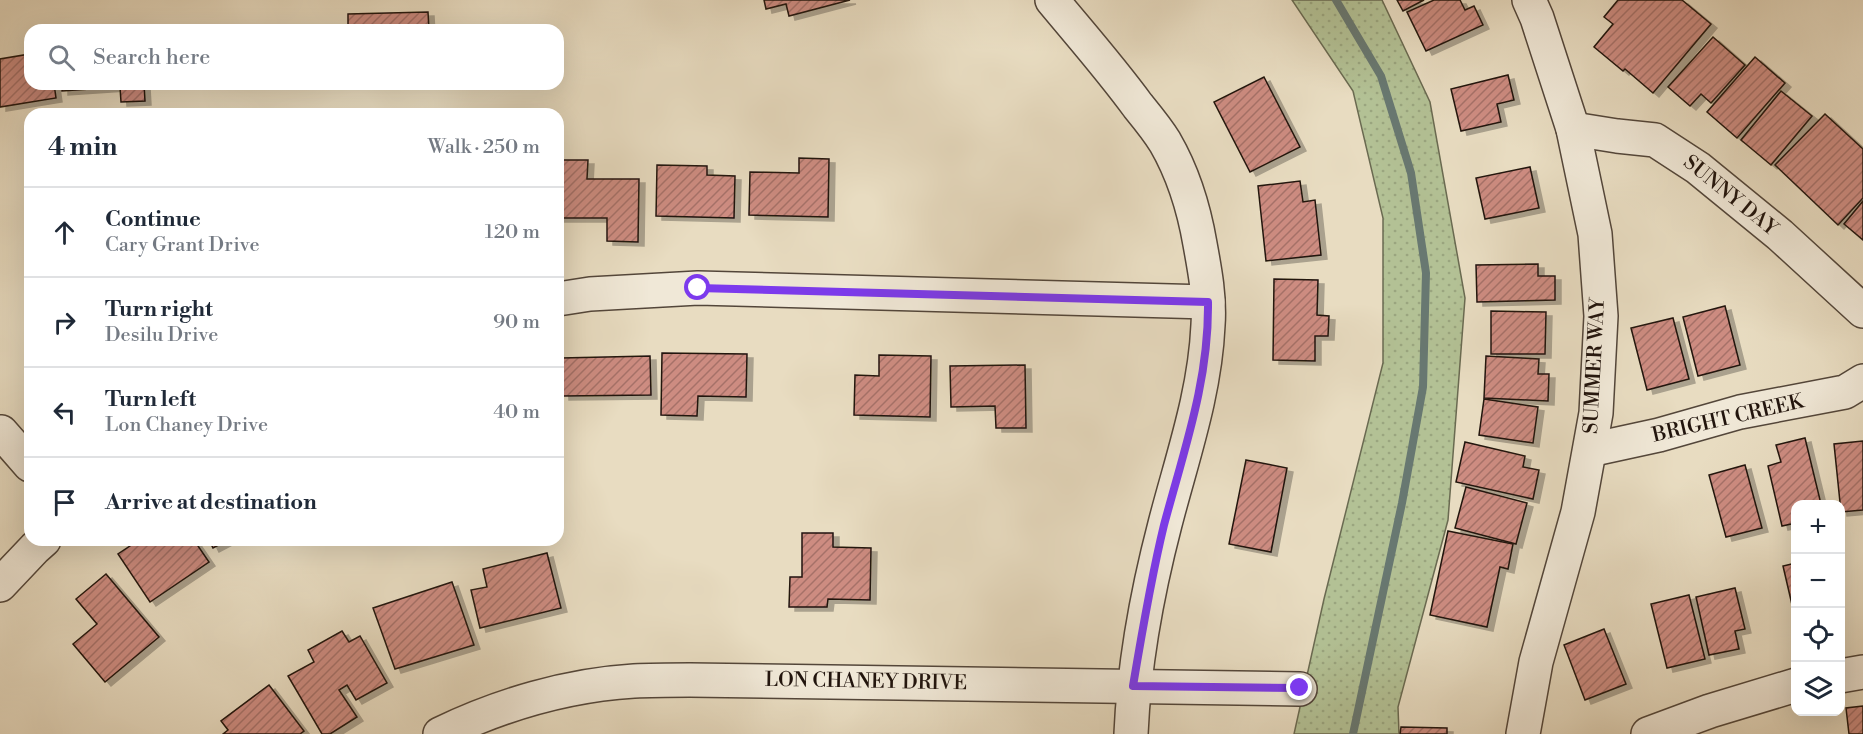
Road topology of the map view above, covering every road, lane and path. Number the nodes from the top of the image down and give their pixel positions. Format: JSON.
{"nodes":[{"id":1,"x":1052,"y":0,"type":"edge"},
{"id":2,"x":1529,"y":0,"type":"edge"},
{"id":3,"x":1573,"y":129,"type":"junction"},
{"id":4,"x":564,"y":298,"type":"edge"},
{"id":5,"x":1208,"y":302,"type":"junction"},
{"id":6,"x":1863,"y":311,"type":"edge"},
{"id":7,"x":1863,"y":381,"type":"edge"},
{"id":8,"x":1,"y":432,"type":"edge"},
{"id":9,"x":1590,"y":450,"type":"junction"},
{"id":10,"x":24,"y":458,"type":"edge"},
{"id":11,"x":36,"y":546,"type":"edge"},
{"id":12,"x":0,"y":585,"type":"edge"},
{"id":13,"x":1863,"y":672,"type":"edge"},
{"id":14,"x":1845,"y":675,"type":"edge"},
{"id":15,"x":1133,"y":686,"type":"junction"},
{"id":16,"x":1791,"y":687,"type":"edge"},
{"id":17,"x":1300,"y":688,"type":"dead end"},
{"id":18,"x":440,"y":734,"type":"edge"},
{"id":19,"x":1131,"y":734,"type":"edge"},
{"id":20,"x":1522,"y":734,"type":"edge"},
{"id":21,"x":1648,"y":734,"type":"edge"}],
"edges":[{"from":1,"to":5,"type":"street"},
{"from":2,"to":3,"type":"street","name":"SUMMER WAY"},
{"from":3,"to":6,"type":"street","name":"SUNNY DAY"},
{"from":3,"to":9,"type":"street","name":"SUMMER WAY"},
{"from":4,"to":5,"type":"street"},
{"from":5,"to":15,"type":"street"},
{"from":7,"to":9,"type":"street","name":"BRIGHT CREEK"},
{"from":8,"to":10,"type":"street"},
{"from":9,"to":20,"type":"street","name":"SUMMER WAY"},
{"from":11,"to":12,"type":"street"},
{"from":13,"to":14,"type":"street"},
{"from":15,"to":17,"type":"street","name":"LON CHANEY DRIVE"},
{"from":15,"to":18,"type":"street","name":"LON CHANEY DRIVE"},
{"from":15,"to":19,"type":"street"},
{"from":16,"to":21,"type":"street"}]}
